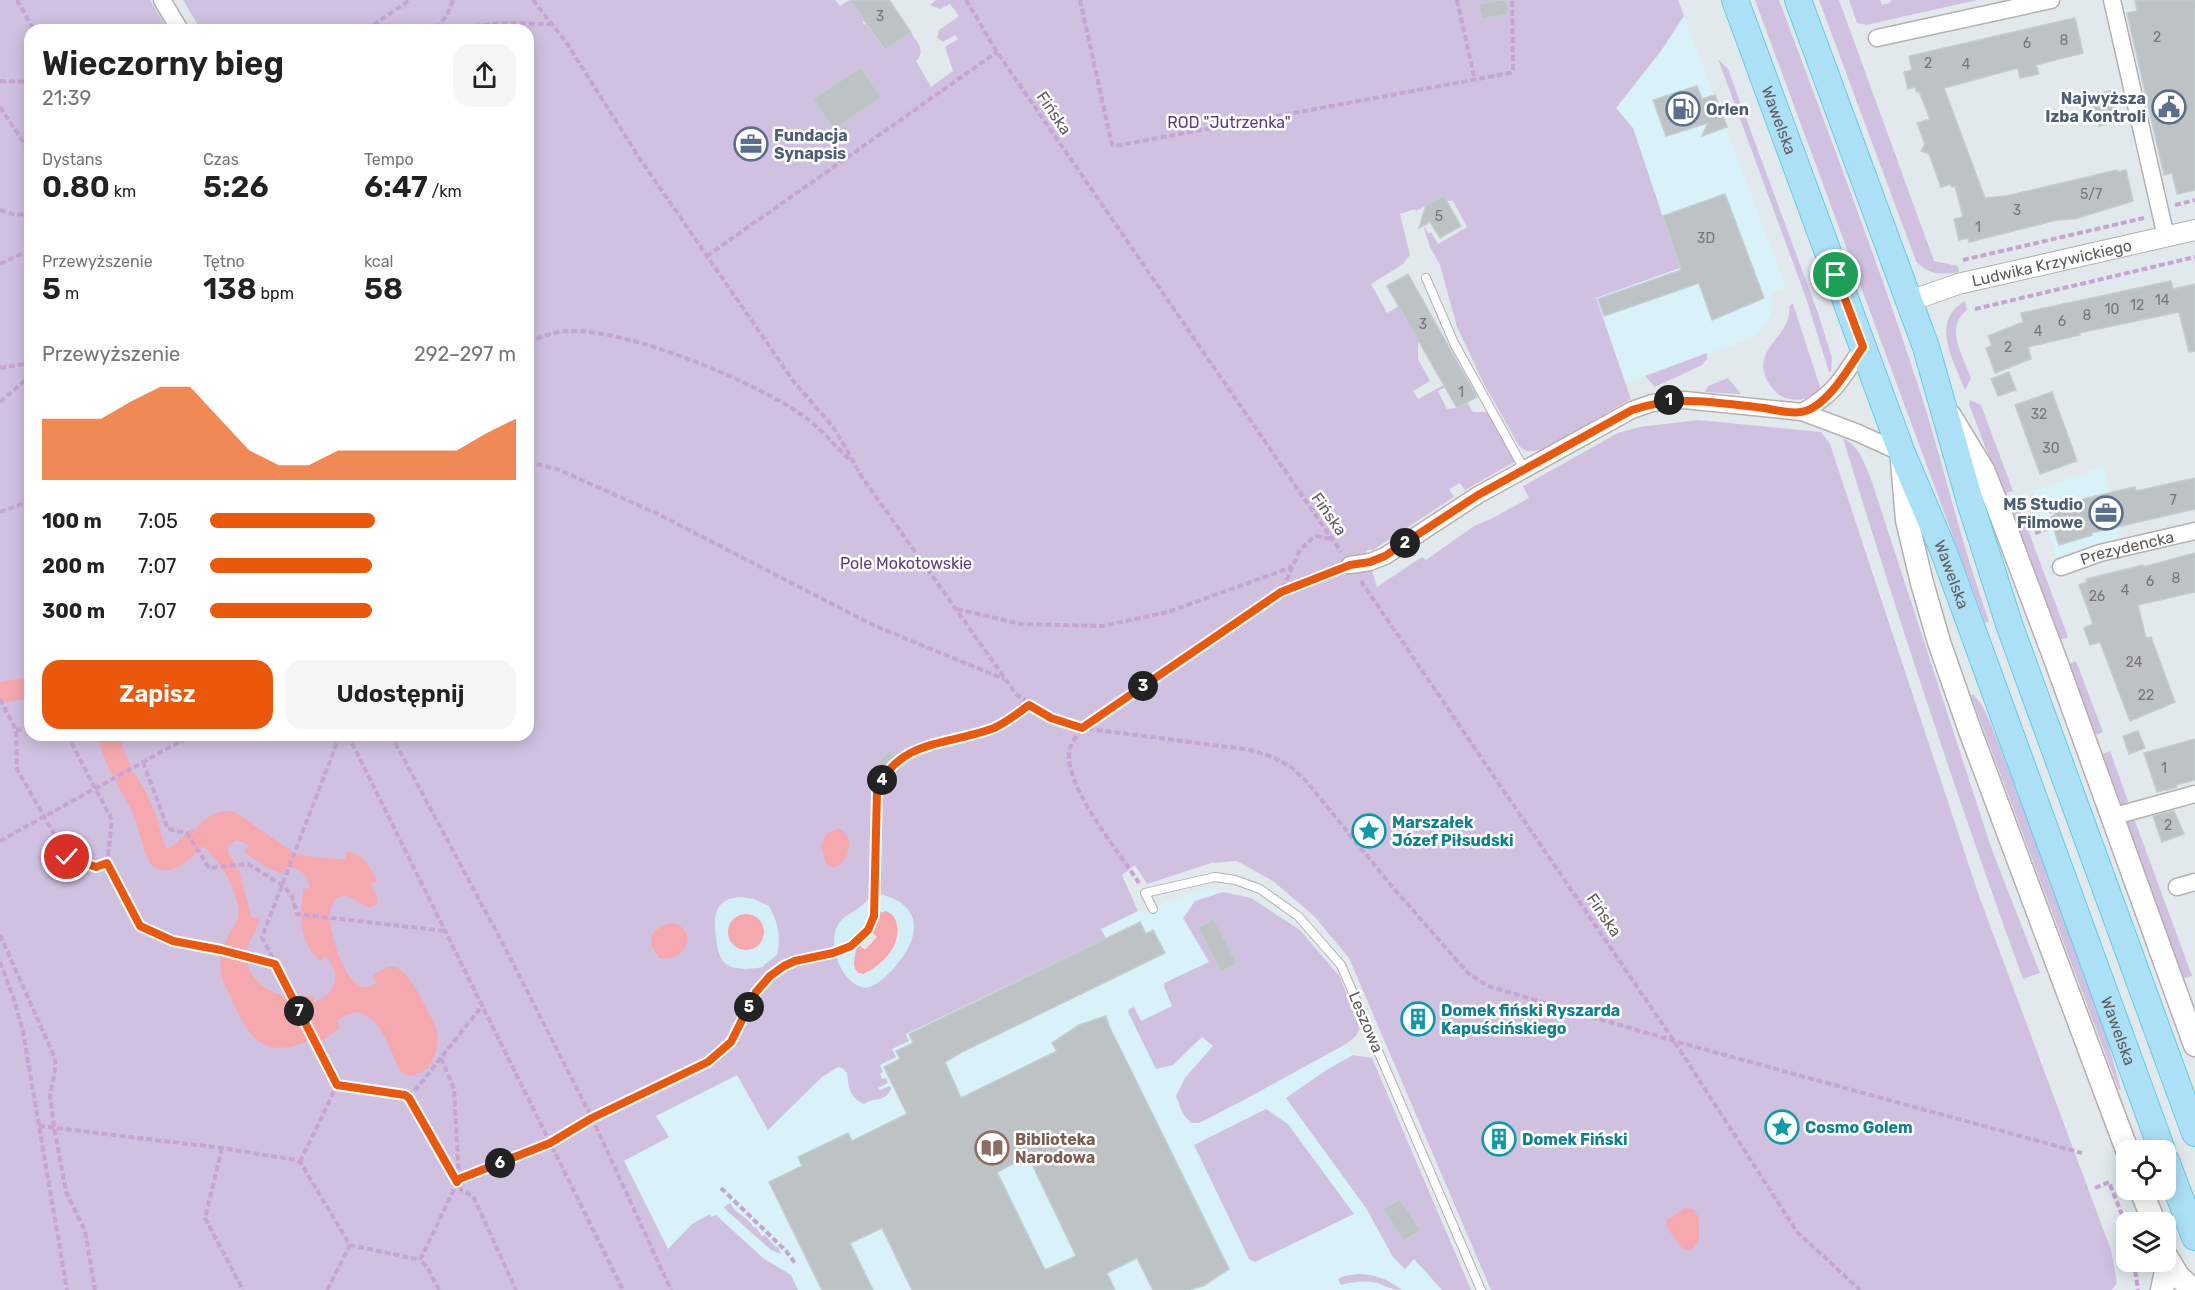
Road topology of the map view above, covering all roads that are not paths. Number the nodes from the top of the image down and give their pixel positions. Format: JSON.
{"nodes":[{"id":1,"x":162,"y":0,"type":"edge"},
{"id":2,"x":1736,"y":0,"type":"edge"},
{"id":3,"x":1798,"y":0,"type":"edge"},
{"id":4,"x":2051,"y":0,"type":"edge"},
{"id":5,"x":2112,"y":0,"type":"edge"},
{"id":6,"x":176,"y":24,"type":"edge"},
{"id":7,"x":1877,"y":38,"type":"dead end"},
{"id":8,"x":2195,"y":230,"type":"edge"},
{"id":9,"x":2166,"y":237,"type":"junction"},
{"id":10,"x":1426,"y":278,"type":"dead end"},
{"id":11,"x":1910,"y":301,"type":"junction"},
{"id":12,"x":1863,"y":347,"type":"junction"},
{"id":13,"x":1941,"y":403,"type":"junction"},
{"id":14,"x":1802,"y":412,"type":"junction"},
{"id":15,"x":1902,"y":453,"type":"junction"},
{"id":16,"x":1524,"y":469,"type":"junction"},
{"id":17,"x":2195,"y":531,"type":"edge"},
{"id":18,"x":1350,"y":565,"type":"road end"},
{"id":19,"x":2061,"y":567,"type":"dead end"},
{"id":20,"x":2195,"y":794,"type":"edge"},
{"id":21,"x":2111,"y":817,"type":"junction"},
{"id":22,"x":2195,"y":882,"type":"edge"},
{"id":23,"x":2178,"y":887,"type":"dead end"},
{"id":24,"x":1153,"y":909,"type":"dead end"},
{"id":25,"x":2195,"y":1045,"type":"edge"},
{"id":26,"x":2195,"y":1133,"type":"edge"},
{"id":27,"x":2123,"y":1140,"type":"edge"},
{"id":28,"x":2158,"y":1140,"type":"edge"},
{"id":29,"x":2176,"y":1188,"type":"edge"},
{"id":30,"x":2195,"y":1238,"type":"edge"},
{"id":31,"x":2165,"y":1272,"type":"edge"},
{"id":32,"x":2175,"y":1272,"type":"edge"},
{"id":33,"x":1481,"y":1290,"type":"edge"},
{"id":34,"x":2162,"y":1290,"type":"edge"},
{"id":35,"x":2193,"y":1290,"type":"edge"}],
"edges":[{"from":1,"to":6,"type":"street"},
{"from":2,"to":12,"type":"main road","name":"Wawelska"},
{"from":3,"to":11,"type":"main road"},
{"from":4,"to":7,"type":"street"},
{"from":5,"to":9,"type":"street"},
{"from":8,"to":9,"type":"street","name":"Ludwika Krzywickiego"},
{"from":9,"to":11,"type":"street","name":"Ludwika Krzywickiego"},
{"from":10,"to":16,"type":"lane"},
{"from":11,"to":13,"type":"main road"},
{"from":12,"to":14,"type":"street"},
{"from":12,"to":15,"type":"main road","name":"Wawelska"},
{"from":13,"to":21,"type":"main road"},
{"from":13,"to":26,"type":"main road"},
{"from":14,"to":15,"type":"street"},
{"from":14,"to":16,"type":"street"},
{"from":15,"to":27,"type":"main road"},
{"from":15,"to":28,"type":"main road","name":"Wawelska"},
{"from":16,"to":18,"type":"street"},
{"from":17,"to":19,"type":"street","name":"Prezydencka"},
{"from":20,"to":21,"type":"street"},
{"from":21,"to":25,"type":"main road"},
{"from":22,"to":23,"type":"street"},
{"from":24,"to":33,"type":"lane","name":"Leszowa"},
{"from":29,"to":30,"type":"main road"},
{"from":31,"to":34,"type":"main road"},
{"from":32,"to":35,"type":"main road"}]}
